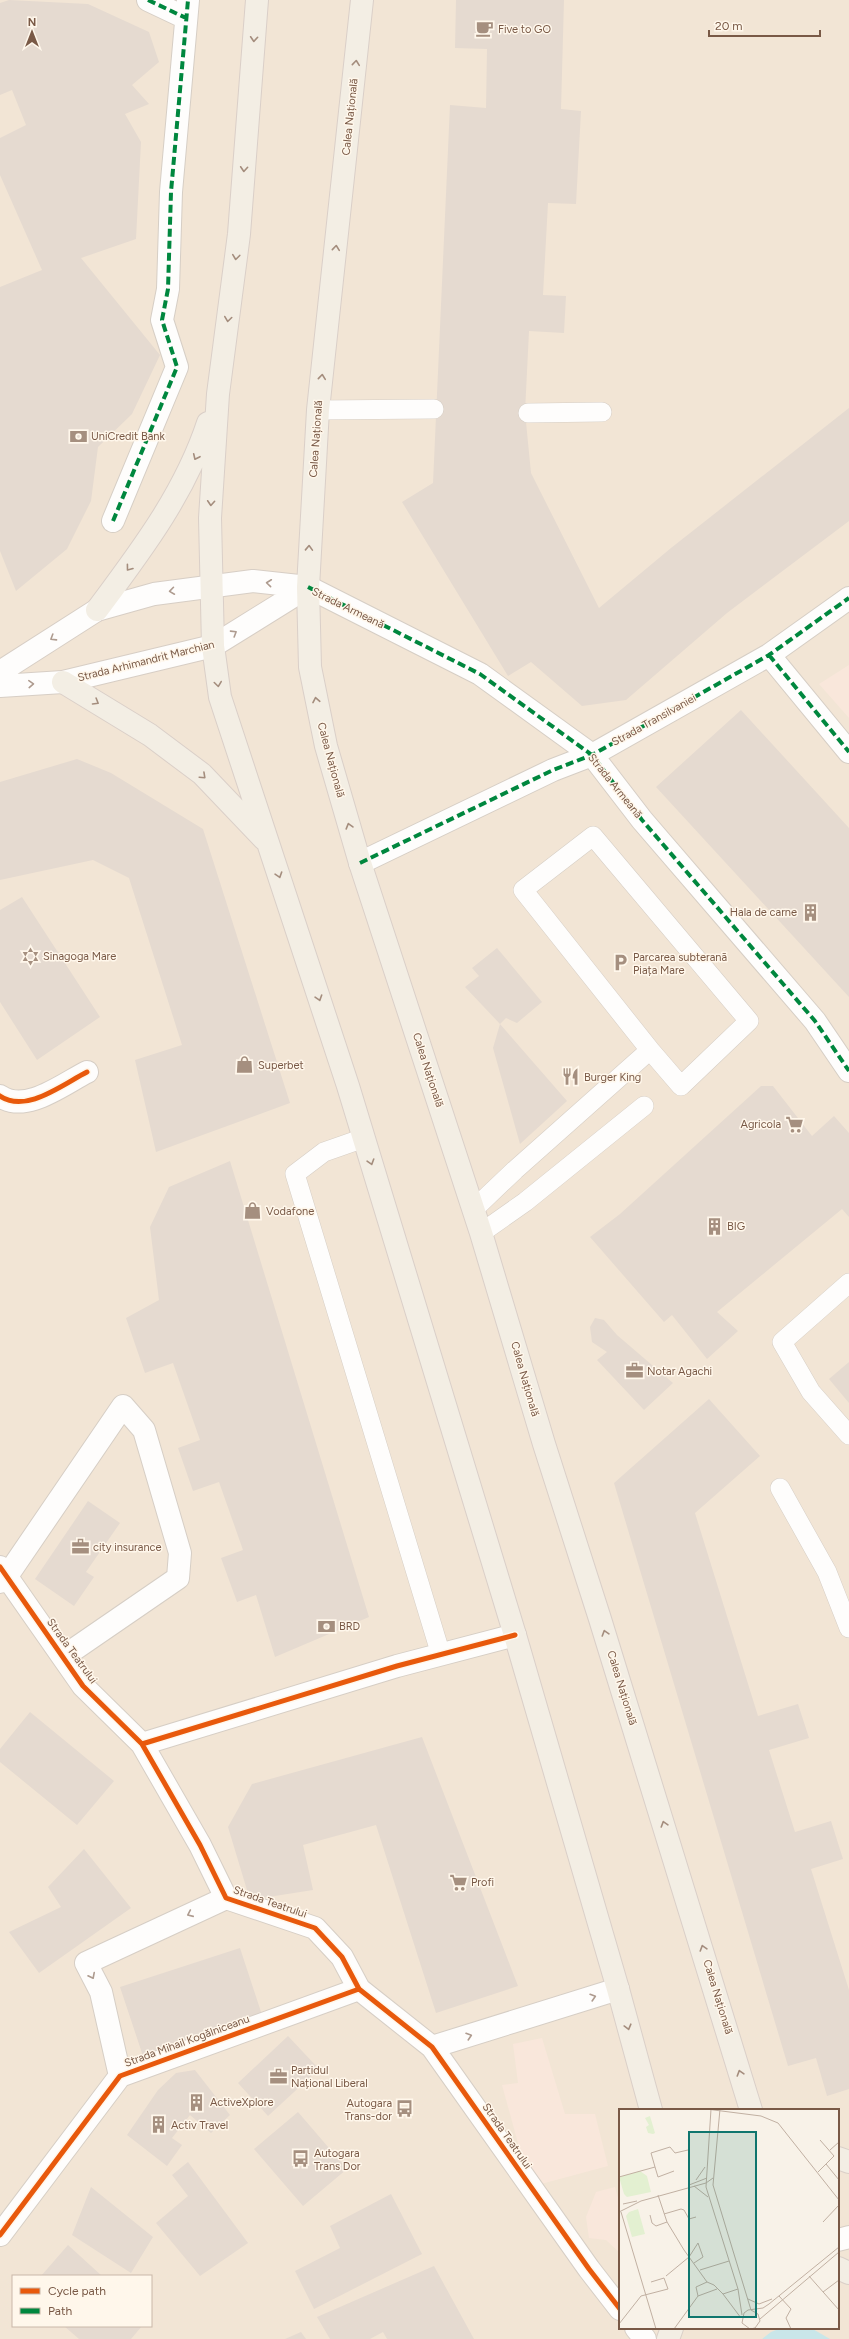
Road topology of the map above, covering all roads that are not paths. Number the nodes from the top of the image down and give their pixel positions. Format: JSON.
{"nodes":[{"id":1,"x":148,"y":0,"type":"edge"},
{"id":2,"x":257,"y":0,"type":"edge"},
{"id":3,"x":362,"y":0,"type":"edge"},
{"id":4,"x":187,"y":9,"type":"edge"},
{"id":5,"x":218,"y":394,"type":"junction"},
{"id":6,"x":434,"y":409,"type":"dead end"},
{"id":7,"x":318,"y":410,"type":"junction"},
{"id":8,"x":602,"y":412,"type":"dead end"},
{"id":9,"x":528,"y":413,"type":"dead end"},
{"id":10,"x":113,"y":521,"type":"dead end"},
{"id":11,"x":210,"y":586,"type":"junction"},
{"id":12,"x":308,"y":587,"type":"junction"},
{"id":13,"x":849,"y":598,"type":"edge"},
{"id":14,"x":97,"y":610,"type":"junction"},
{"id":15,"x":213,"y":646,"type":"junction"},
{"id":16,"x":769,"y":655,"type":"junction"},
{"id":17,"x":0,"y":672,"type":"edge"},
{"id":18,"x":63,"y":682,"type":"junction"},
{"id":19,"x":0,"y":686,"type":"edge"},
{"id":20,"x":849,"y":752,"type":"edge"},
{"id":21,"x":592,"y":755,"type":"junction"},
{"id":22,"x":268,"y":843,"type":"junction"},
{"id":23,"x":360,"y":863,"type":"junction"},
{"id":24,"x":650,"y":1050,"type":"junction"},
{"id":25,"x":849,"y":1071,"type":"edge"},
{"id":26,"x":87,"y":1072,"type":"dead end"},
{"id":27,"x":0,"y":1096,"type":"edge"},
{"id":28,"x":644,"y":1106,"type":"dead end"},
{"id":29,"x":364,"y":1138,"type":"junction"},
{"id":30,"x":474,"y":1210,"type":"junction"},
{"id":31,"x":481,"y":1233,"type":"junction"},
{"id":32,"x":849,"y":1283,"type":"edge"},
{"id":33,"x":849,"y":1435,"type":"edge"},
{"id":34,"x":780,"y":1488,"type":"dead end"},
{"id":35,"x":2,"y":1575,"type":"edge"},
{"id":36,"x":849,"y":1628,"type":"edge"},
{"id":37,"x":514,"y":1635,"type":"junction"},
{"id":38,"x":441,"y":1655,"type":"junction"},
{"id":39,"x":63,"y":1657,"type":"junction"},
{"id":40,"x":142,"y":1744,"type":"junction"},
{"id":41,"x":226,"y":1898,"type":"junction"},
{"id":42,"x":358,"y":1989,"type":"junction"},
{"id":43,"x":618,"y":1989,"type":"junction"},
{"id":44,"x":432,"y":2047,"type":"junction"},
{"id":45,"x":120,"y":2076,"type":"junction"},
{"id":46,"x":651,"y":2109,"type":"edge"},
{"id":47,"x":751,"y":2109,"type":"edge"},
{"id":48,"x":839,"y":2158,"type":"edge"},
{"id":49,"x":849,"y":2162,"type":"edge"},
{"id":50,"x":0,"y":2235,"type":"edge"},
{"id":51,"x":849,"y":2237,"type":"edge"},
{"id":52,"x":839,"y":2240,"type":"edge"},
{"id":53,"x":839,"y":2268,"type":"edge"},
{"id":54,"x":849,"y":2273,"type":"edge"},
{"id":55,"x":619,"y":2308,"type":"edge"},
{"id":56,"x":637,"y":2329,"type":"edge"},
{"id":57,"x":672,"y":2329,"type":"edge"},
{"id":58,"x":645,"y":2339,"type":"edge"},
{"id":59,"x":668,"y":2339,"type":"edge"}],
"edges":[{"from":1,"to":4,"type":"street"},
{"from":2,"to":5,"type":"main road","one_way":true},
{"from":7,"to":3,"type":"main road","name":"Calea Națională","one_way":true},
{"from":4,"to":10,"type":"street"},
{"from":5,"to":11,"type":"main road","one_way":true},
{"from":5,"to":14,"type":"main road","one_way":true},
{"from":6,"to":7,"type":"lane"},
{"from":12,"to":7,"type":"main road","name":"Calea Națională","one_way":true},
{"from":8,"to":9,"type":"lane"},
{"from":12,"to":11,"type":"street","one_way":true},
{"from":11,"to":14,"type":"street","one_way":true},
{"from":11,"to":15,"type":"main road"},
{"from":15,"to":12,"type":"street","name":"Strada Arhimandrit Marchian","one_way":true},
{"from":12,"to":21,"type":"street","name":"Strada Armeană"},
{"from":23,"to":12,"type":"main road","name":"Calea Națională","one_way":true},
{"from":13,"to":16,"type":"street","name":"Strada Transilvaniei"},
{"from":14,"to":17,"type":"street","one_way":true},
{"from":15,"to":18,"type":"street","name":"Strada Arhimandrit Marchian"},
{"from":15,"to":22,"type":"main road","one_way":true},
{"from":16,"to":20,"type":"street"},
{"from":16,"to":21,"type":"street","name":"Strada Transilvaniei"},
{"from":19,"to":18,"type":"street","name":"Strada Arhimandrit Marchian","one_way":true},
{"from":18,"to":22,"type":"main road","one_way":true},
{"from":21,"to":23,"type":"street","name":"Strada Transilvaniei"},
{"from":21,"to":25,"type":"street","name":"Strada Armeană"},
{"from":22,"to":29,"type":"main road","one_way":true},
{"from":23,"to":30,"type":"main road","name":"Calea Națională"},
{"from":24,"to":24,"type":"lane"},
{"from":24,"to":30,"type":"lane"},
{"from":26,"to":27,"type":"street"},
{"from":28,"to":31,"type":"lane"},
{"from":29,"to":37,"type":"main road","one_way":true},
{"from":29,"to":38,"type":"lane"},
{"from":30,"to":31,"type":"main road","name":"Calea Națională"},
{"from":47,"to":31,"type":"main road","name":"Calea Națională","one_way":true},
{"from":32,"to":33,"type":"lane"},
{"from":34,"to":36,"type":"lane"},
{"from":35,"to":39,"type":"street","name":"Strada Teatrului"},
{"from":35,"to":39,"type":"street"},
{"from":37,"to":38,"type":"street"},
{"from":37,"to":43,"type":"main road"},
{"from":38,"to":40,"type":"street"},
{"from":39,"to":40,"type":"street","name":"Strada Teatrului"},
{"from":40,"to":41,"type":"street","name":"Strada Teatrului"},
{"from":41,"to":42,"type":"street","name":"Strada Teatrului"},
{"from":41,"to":45,"type":"street","name":"Strada Mihail Kogălniceanu","one_way":true},
{"from":42,"to":44,"type":"street","name":"Strada Teatrului"},
{"from":42,"to":45,"type":"street","name":"Strada Mihail Kogălniceanu"},
{"from":44,"to":43,"type":"street","one_way":true},
{"from":43,"to":46,"type":"main road","one_way":true},
{"from":44,"to":55,"type":"street","name":"Strada Teatrului"},
{"from":45,"to":50,"type":"street","name":"Strada Mihail Kogălniceanu"},
{"from":48,"to":49,"type":"main road"},
{"from":51,"to":52,"type":"street"},
{"from":53,"to":54,"type":"main road"},
{"from":56,"to":58,"type":"street"},
{"from":57,"to":59,"type":"main road"}]}
